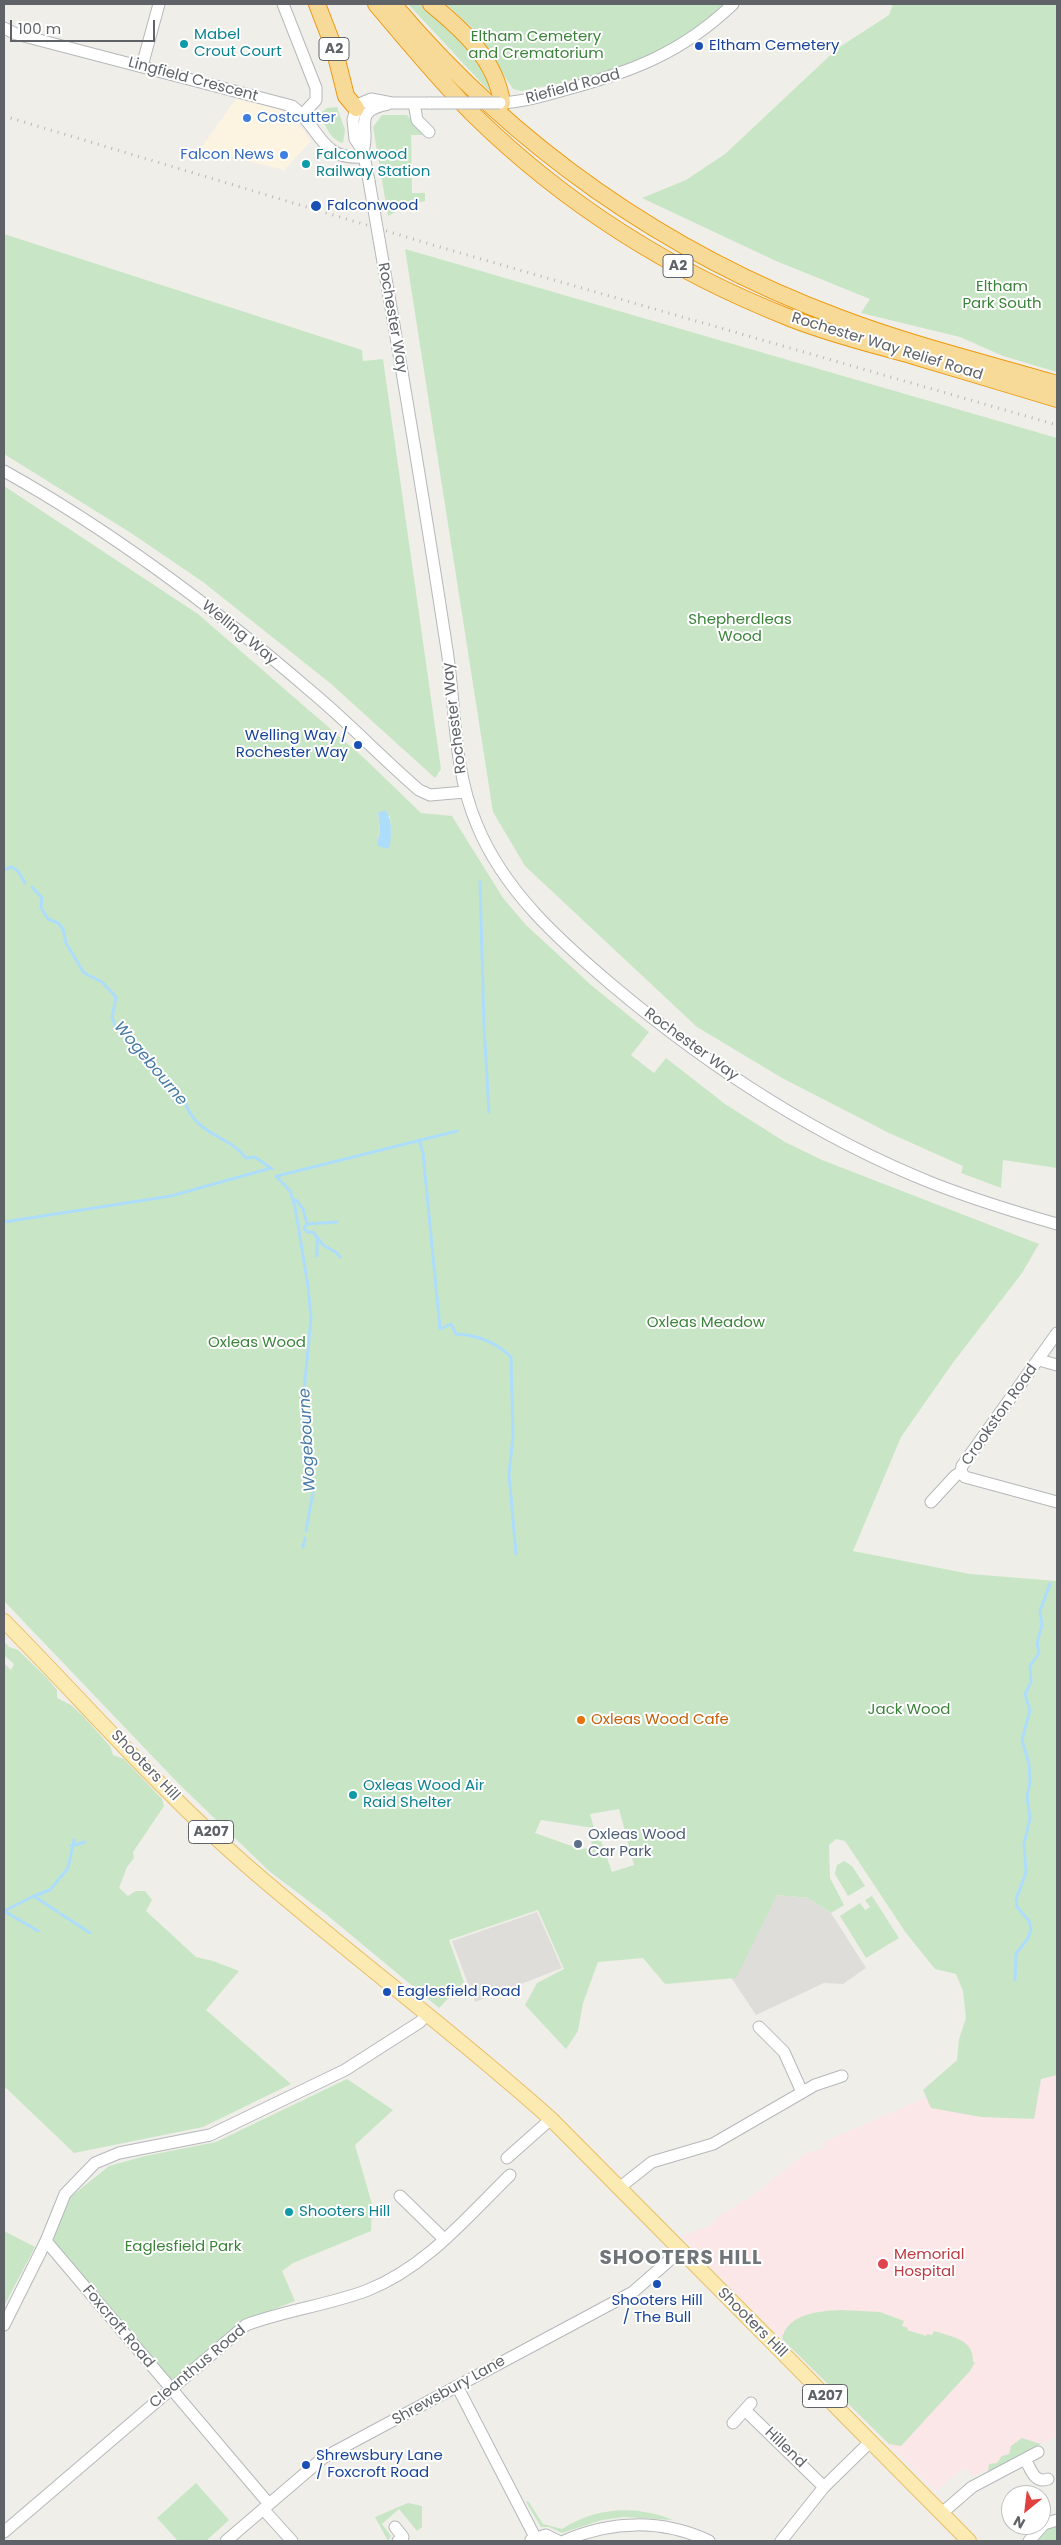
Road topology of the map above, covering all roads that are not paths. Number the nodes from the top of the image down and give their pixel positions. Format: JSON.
{"nodes":[{"id":1,"x":159,"y":4,"type":"edge"},
{"id":2,"x":283,"y":4,"type":"edge"},
{"id":3,"x":317,"y":4,"type":"edge"},
{"id":4,"x":376,"y":4,"type":"edge"},
{"id":5,"x":393,"y":4,"type":"edge"},
{"id":6,"x":431,"y":4,"type":"edge"},
{"id":7,"x":733,"y":4,"type":"edge"},
{"id":8,"x":4,"y":28,"type":"edge"},
{"id":9,"x":142,"y":66,"type":"junction"},
{"id":10,"x":351,"y":102,"type":"junction"},
{"id":11,"x":392,"y":103,"type":"junction"},
{"id":12,"x":414,"y":103,"type":"junction"},
{"id":13,"x":501,"y":103,"type":"junction"},
{"id":14,"x":303,"y":114,"type":"junction"},
{"id":15,"x":429,"y":132,"type":"dead end"},
{"id":16,"x":363,"y":154,"type":"junction"},
{"id":17,"x":1057,"y":384,"type":"edge"},
{"id":18,"x":1057,"y":399,"type":"edge"},
{"id":19,"x":4,"y":471,"type":"edge"},
{"id":20,"x":464,"y":792,"type":"junction"},
{"id":21,"x":1057,"y":1224,"type":"edge"},
{"id":22,"x":1057,"y":1333,"type":"edge"},
{"id":23,"x":1039,"y":1360,"type":"junction"},
{"id":24,"x":1057,"y":1365,"type":"edge"},
{"id":25,"x":961,"y":1472,"type":"junction"},
{"id":26,"x":931,"y":1502,"type":"dead end"},
{"id":27,"x":1057,"y":1502,"type":"edge"},
{"id":28,"x":4,"y":1621,"type":"edge"},
{"id":29,"x":427,"y":2014,"type":"junction"},
{"id":30,"x":759,"y":2027,"type":"dead end"},
{"id":31,"x":842,"y":2076,"type":"dead end"},
{"id":32,"x":802,"y":2092,"type":"junction"},
{"id":33,"x":552,"y":2119,"type":"junction"},
{"id":34,"x":507,"y":2158,"type":"dead end"},
{"id":35,"x":510,"y":2174,"type":"dead end"},
{"id":36,"x":620,"y":2188,"type":"junction"},
{"id":37,"x":400,"y":2196,"type":"dead end"},
{"id":38,"x":444,"y":2239,"type":"junction"},
{"id":39,"x":46,"y":2241,"type":"junction"},
{"id":40,"x":680,"y":2251,"type":"junction"},
{"id":41,"x":4,"y":2325,"type":"edge"},
{"id":42,"x":457,"y":2386,"type":"junction"},
{"id":43,"x":170,"y":2389,"type":"junction"},
{"id":44,"x":733,"y":2423,"type":"dead end"},
{"id":45,"x":871,"y":2441,"type":"junction"},
{"id":46,"x":1038,"y":2452,"type":"dead end"},
{"id":47,"x":1025,"y":2459,"type":"junction"},
{"id":48,"x":1048,"y":2480,"type":"dead end"},
{"id":49,"x":824,"y":2487,"type":"junction"},
{"id":50,"x":266,"y":2506,"type":"junction"},
{"id":51,"x":942,"y":2513,"type":"junction"},
{"id":52,"x":1057,"y":2520,"type":"edge"},
{"id":53,"x":395,"y":2526,"type":"dead end"},
{"id":54,"x":4,"y":2532,"type":"edge"},
{"id":55,"x":532,"y":2539,"type":"edge"},
{"id":56,"x":226,"y":2541,"type":"edge"},
{"id":57,"x":292,"y":2541,"type":"edge"},
{"id":58,"x":398,"y":2541,"type":"edge"},
{"id":59,"x":558,"y":2541,"type":"edge"},
{"id":60,"x":564,"y":2541,"type":"edge"},
{"id":61,"x":709,"y":2541,"type":"edge"},
{"id":62,"x":781,"y":2541,"type":"edge"},
{"id":63,"x":969,"y":2541,"type":"edge"},
{"id":64,"x":1029,"y":2541,"type":"edge"}],
"edges":[{"from":1,"to":9,"type":"street"},
{"from":2,"to":14,"type":"street"},
{"from":3,"to":10,"type":"highway","number":"A2"},
{"from":4,"to":18,"type":"highway","name":"Rochester Way Relief Road","number":"A2"},
{"from":5,"to":17,"type":"highway","name":"Rochester Way Relief Road","number":"A2"},
{"from":6,"to":13,"type":"highway"},
{"from":7,"to":13,"type":"street","name":"Riefield Road"},
{"from":8,"to":9,"type":"street","name":"Lingfield Crescent"},
{"from":9,"to":14,"type":"street","name":"Lingfield Crescent"},
{"from":10,"to":11,"type":"street","name":"Riefield Road"},
{"from":10,"to":16,"type":"street","name":"Rochester Way"},
{"from":11,"to":12,"type":"street","name":"Riefield Road"},
{"from":11,"to":16,"type":"street","name":"Riefield Road"},
{"from":12,"to":13,"type":"street","name":"Riefield Road","bridge":true},
{"from":12,"to":15,"type":"street"},
{"from":14,"to":16,"type":"street","name":"Lingfield Crescent"},
{"from":16,"to":20,"type":"street","name":"Rochester Way","bridge":true},
{"from":19,"to":20,"type":"street","name":"Welling Way"},
{"from":20,"to":21,"type":"street","name":"Rochester Way"},
{"from":22,"to":23,"type":"street","name":"Crookston Road"},
{"from":23,"to":24,"type":"street"},
{"from":23,"to":25,"type":"street","name":"Crookston Road"},
{"from":25,"to":26,"type":"street","name":"Crookston Road"},
{"from":25,"to":27,"type":"street","name":"Crookston Road"},
{"from":28,"to":29,"type":"main road","name":"Shooters Hill","number":"A207"},
{"from":29,"to":33,"type":"main road","name":"Shooters Hill","number":"A207"},
{"from":29,"to":39,"type":"street"},
{"from":30,"to":32,"type":"street"},
{"from":31,"to":32,"type":"street"},
{"from":32,"to":36,"type":"street"},
{"from":33,"to":34,"type":"street"},
{"from":33,"to":36,"type":"main road","name":"Shooters Hill","number":"A207"},
{"from":35,"to":38,"type":"street","name":"Cleanthus Road"},
{"from":36,"to":40,"type":"main road","name":"Shooters Hill","number":"A207"},
{"from":37,"to":38,"type":"street"},
{"from":38,"to":43,"type":"street","name":"Cleanthus Road"},
{"from":39,"to":41,"type":"street"},
{"from":39,"to":43,"type":"street","name":"Foxcroft Road"},
{"from":40,"to":42,"type":"street","name":"Shrewsbury Lane"},
{"from":40,"to":45,"type":"main road","name":"Shooters Hill","number":"A207"},
{"from":42,"to":50,"type":"street","name":"Shrewsbury Lane"},
{"from":42,"to":55,"type":"street"},
{"from":43,"to":50,"type":"street","name":"Foxcroft Road"},
{"from":43,"to":54,"type":"street","name":"Cleanthus Road"},
{"from":44,"to":49,"type":"street","name":"Hillend"},
{"from":45,"to":49,"type":"street"},
{"from":45,"to":51,"type":"main road","name":"Shooters Hill","number":"A207"},
{"from":46,"to":47,"type":"street"},
{"from":47,"to":48,"type":"street"},
{"from":47,"to":51,"type":"street"},
{"from":49,"to":62,"type":"street"},
{"from":50,"to":56,"type":"street","name":"Shrewsbury Lane"},
{"from":50,"to":57,"type":"street","name":"Foxcroft Road"},
{"from":51,"to":63,"type":"main road","name":"Shooters Hill","number":"A207"},
{"from":52,"to":64,"type":"street"},
{"from":53,"to":58,"type":"street"},
{"from":55,"to":59,"type":"street"},
{"from":60,"to":61,"type":"street"}]}
